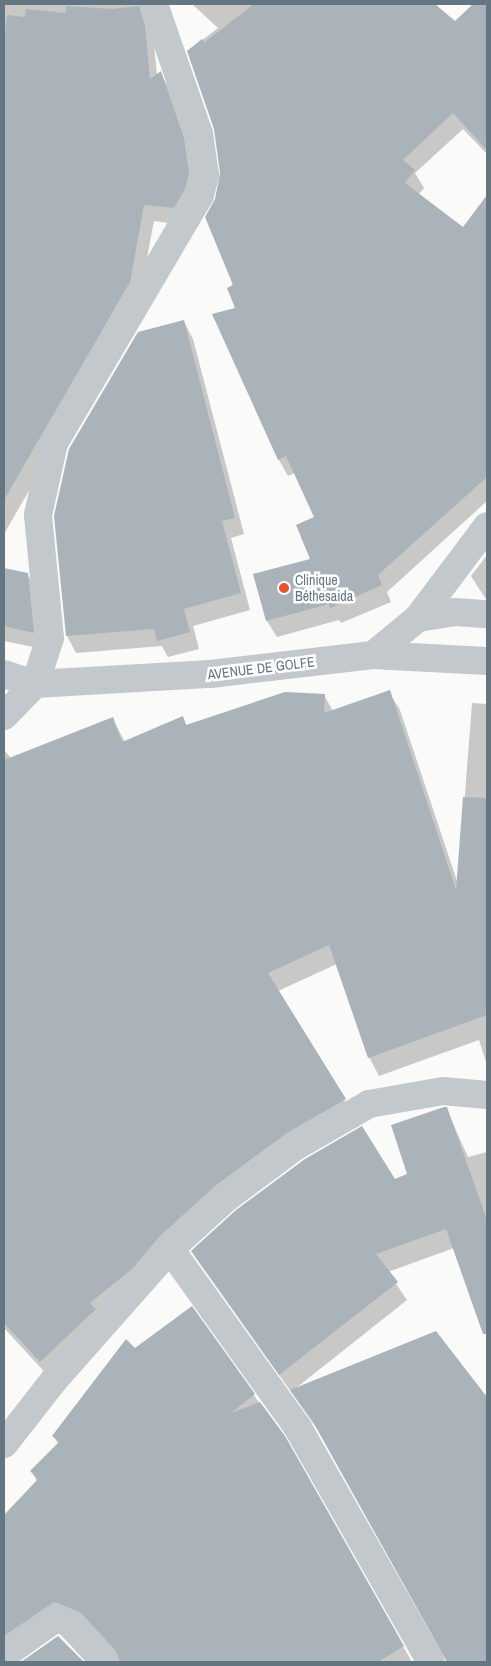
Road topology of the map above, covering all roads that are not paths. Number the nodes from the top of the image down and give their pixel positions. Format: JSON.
{"nodes":[{"id":1,"x":154,"y":4,"type":"edge"},
{"id":2,"x":487,"y":526,"type":"edge"},
{"id":3,"x":487,"y":614,"type":"edge"},
{"id":4,"x":418,"y":618,"type":"junction"},
{"id":5,"x":373,"y":655,"type":"junction"},
{"id":6,"x":487,"y":661,"type":"edge"},
{"id":7,"x":4,"y":674,"type":"edge"},
{"id":8,"x":35,"y":684,"type":"junction"},
{"id":9,"x":4,"y":716,"type":"edge"},
{"id":10,"x":487,"y":1095,"type":"edge"},
{"id":11,"x":170,"y":1249,"type":"junction"},
{"id":12,"x":4,"y":1444,"type":"edge"},
{"id":13,"x":4,"y":1655,"type":"edge"},
{"id":14,"x":105,"y":1662,"type":"edge"},
{"id":15,"x":431,"y":1662,"type":"edge"}],
"edges":[{"from":1,"to":8,"type":"street"},
{"from":2,"to":4,"type":"street"},
{"from":3,"to":4,"type":"street"},
{"from":4,"to":5,"type":"street"},
{"from":5,"to":6,"type":"street","name":"AVENUE DE GOLFE"},
{"from":5,"to":8,"type":"street","name":"AVENUE DE GOLFE"},
{"from":7,"to":8,"type":"street"},
{"from":8,"to":9,"type":"street"},
{"from":10,"to":11,"type":"street"},
{"from":11,"to":12,"type":"street"},
{"from":11,"to":15,"type":"street"},
{"from":13,"to":14,"type":"street"}]}
